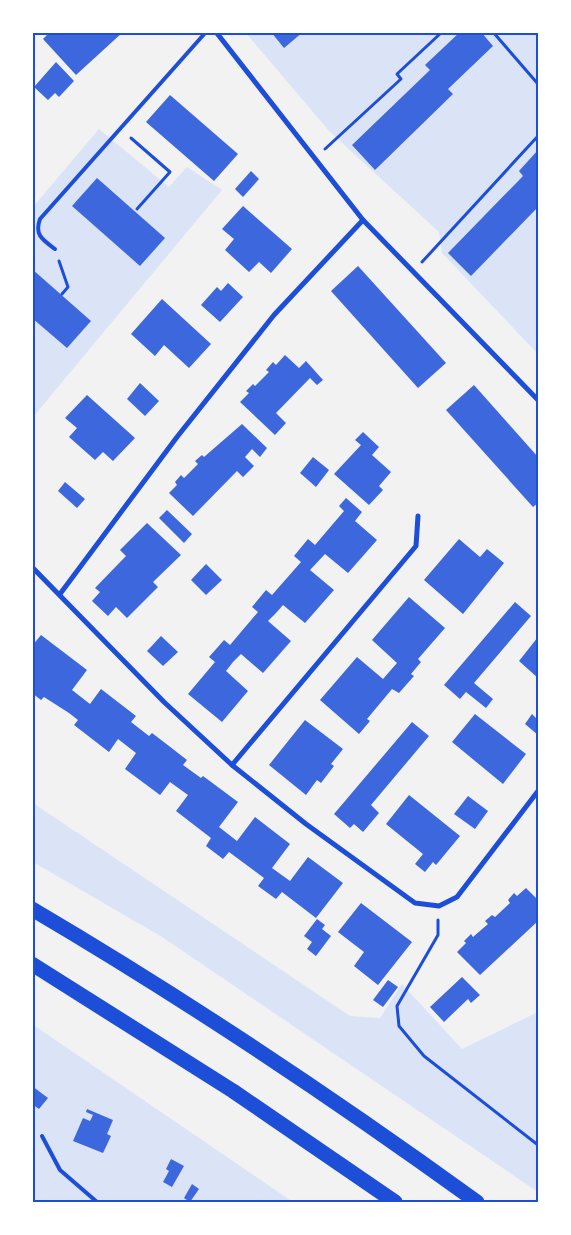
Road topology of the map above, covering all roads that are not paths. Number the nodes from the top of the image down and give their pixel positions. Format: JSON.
{"nodes":[{"id":1,"x":206,"y":32,"type":"edge"},
{"id":2,"x":216,"y":32,"type":"edge"},
{"id":3,"x":363,"y":220,"type":"junction"},
{"id":4,"x":54,"y":249,"type":"road end"},
{"id":5,"x":538,"y":400,"type":"edge"},
{"id":6,"x":418,"y":516,"type":"dead end"},
{"id":7,"x":32,"y":567,"type":"edge"},
{"id":8,"x":60,"y":594,"type":"junction"},
{"id":9,"x":232,"y":765,"type":"junction"},
{"id":10,"x":538,"y":791,"type":"edge"},
{"id":11,"x":32,"y":909,"type":"edge"},
{"id":12,"x":32,"y":964,"type":"edge"},
{"id":13,"x":42,"y":1136,"type":"dead end"},
{"id":14,"x":96,"y":1202,"type":"edge"},
{"id":15,"x":394,"y":1202,"type":"edge"},
{"id":16,"x":477,"y":1202,"type":"edge"}],
"edges":[{"from":1,"to":4,"type":"lane"},
{"from":2,"to":3,"type":"street"},
{"from":3,"to":5,"type":"street"},
{"from":3,"to":8,"type":"street"},
{"from":6,"to":9,"type":"street"},
{"from":7,"to":8,"type":"street"},
{"from":8,"to":9,"type":"street"},
{"from":9,"to":10,"type":"street"},
{"from":11,"to":16,"type":"highway"},
{"from":12,"to":15,"type":"highway"},
{"from":13,"to":14,"type":"lane"}]}
